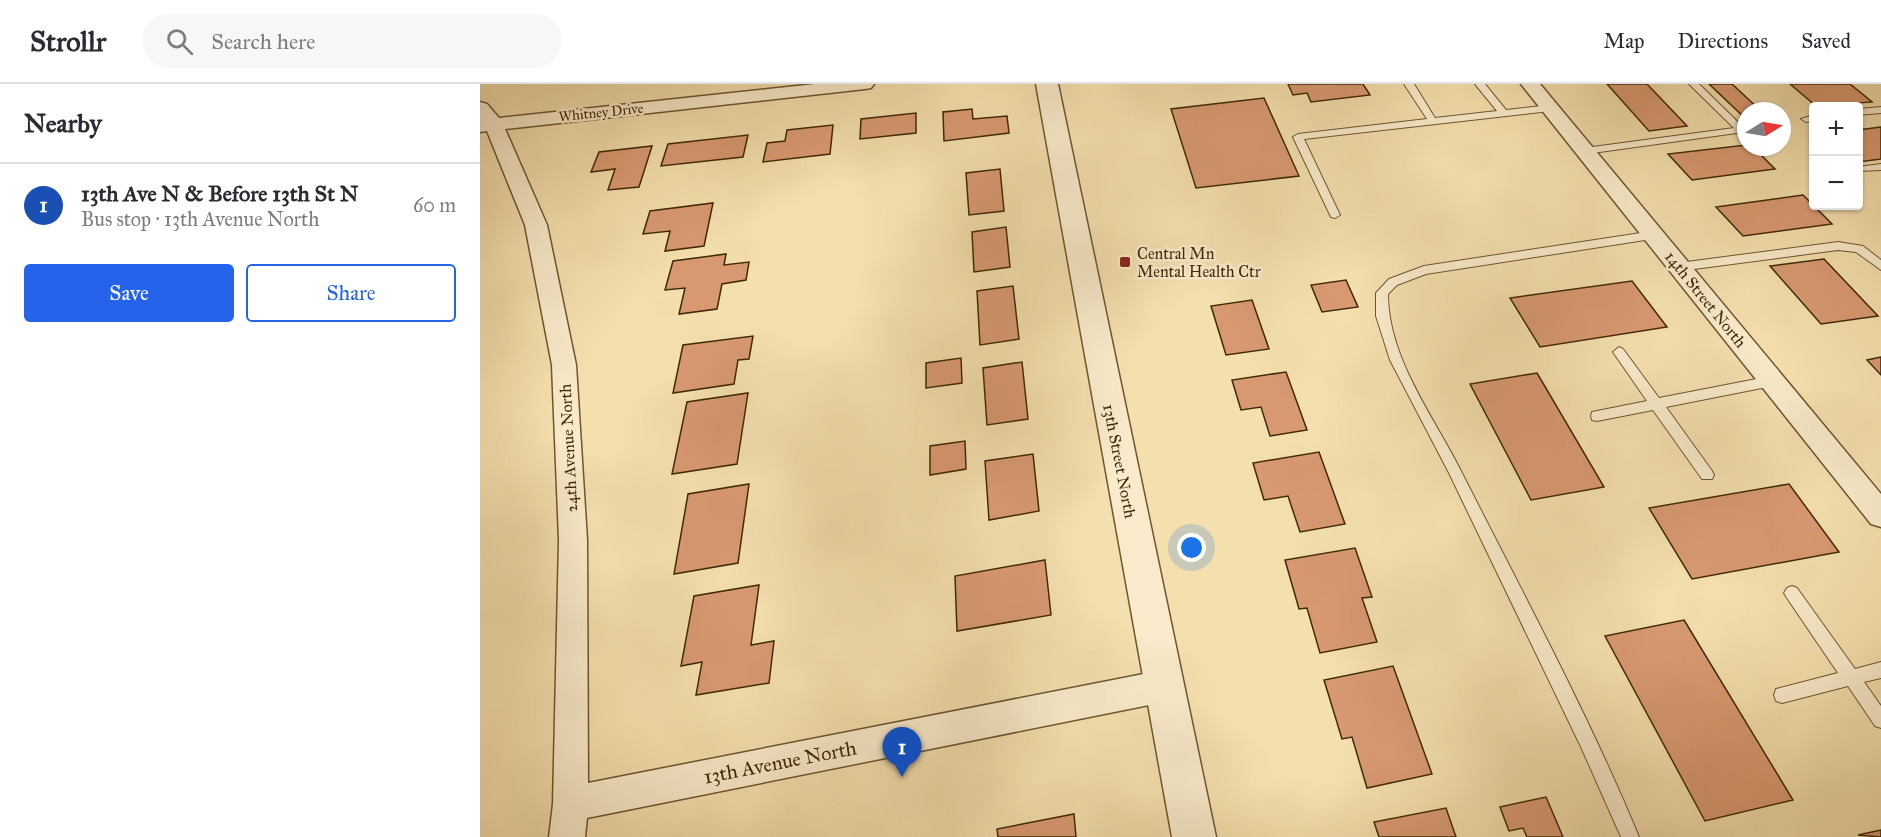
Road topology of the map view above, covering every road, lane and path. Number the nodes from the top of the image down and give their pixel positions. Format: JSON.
{"nodes":[{"id":1,"x":865,"y":84,"type":"edge"},
{"id":2,"x":1047,"y":84,"type":"edge"},
{"id":3,"x":1409,"y":84,"type":"edge"},
{"id":4,"x":1480,"y":84,"type":"edge"},
{"id":5,"x":1530,"y":84,"type":"edge"},
{"id":6,"x":1694,"y":84,"type":"edge"},
{"id":7,"x":738,"y":91,"type":"edge"},
{"id":8,"x":1550,"y":108,"type":"junction"},
{"id":9,"x":1881,"y":110,"type":"edge"},
{"id":10,"x":1863,"y":112,"type":"edge"},
{"id":11,"x":1503,"y":113,"type":"junction"},
{"id":12,"x":484,"y":119,"type":"edge"},
{"id":13,"x":1433,"y":122,"type":"junction"},
{"id":14,"x":1585,"y":151,"type":"junction"},
{"id":15,"x":1881,"y":167,"type":"edge"},
{"id":16,"x":1863,"y":169,"type":"edge"},
{"id":17,"x":1335,"y":215,"type":"dead end"},
{"id":18,"x":1654,"y":236,"type":"junction"},
{"id":19,"x":1881,"y":266,"type":"edge"},
{"id":20,"x":1679,"y":267,"type":"junction"},
{"id":21,"x":1620,"y":352,"type":"dead end"},
{"id":22,"x":1772,"y":381,"type":"junction"},
{"id":23,"x":1656,"y":405,"type":"junction"},
{"id":24,"x":1597,"y":416,"type":"dead end"},
{"id":25,"x":1707,"y":475,"type":"dead end"},
{"id":26,"x":1881,"y":515,"type":"edge"},
{"id":27,"x":1792,"y":593,"type":"dead end"},
{"id":28,"x":1881,"y":670,"type":"edge"},
{"id":29,"x":1852,"y":677,"type":"junction"},
{"id":30,"x":1164,"y":686,"type":"junction"},
{"id":31,"x":1782,"y":695,"type":"dead end"},
{"id":32,"x":1881,"y":720,"type":"edge"},
{"id":33,"x":571,"y":804,"type":"junction"},
{"id":34,"x":567,"y":837,"type":"edge"},
{"id":35,"x":1194,"y":837,"type":"edge"},
{"id":36,"x":1630,"y":837,"type":"edge"}],
"edges":[{"from":1,"to":7,"type":"street","name":"Whitney Drive"},
{"from":2,"to":30,"type":"street","name":"13th Street North"},
{"from":3,"to":13,"type":"lane"},
{"from":4,"to":11,"type":"lane"},
{"from":5,"to":8,"type":"street","name":"14th Street North"},
{"from":6,"to":14,"type":"lane"},
{"from":7,"to":12,"type":"street","name":"Whitney Drive"},
{"from":8,"to":11,"type":"lane"},
{"from":8,"to":14,"type":"street","name":"14th Street North"},
{"from":9,"to":10,"type":"lane"},
{"from":11,"to":13,"type":"lane"},
{"from":12,"to":33,"type":"street","name":"24th Avenue North"},
{"from":13,"to":17,"type":"lane"},
{"from":14,"to":18,"type":"street","name":"14th Street North"},
{"from":15,"to":16,"type":"lane"},
{"from":18,"to":20,"type":"street","name":"14th Street North"},
{"from":18,"to":36,"type":"lane"},
{"from":19,"to":20,"type":"lane"},
{"from":20,"to":22,"type":"street","name":"14th Street North"},
{"from":21,"to":23,"type":"lane"},
{"from":22,"to":23,"type":"lane"},
{"from":22,"to":26,"type":"street","name":"14th Street North"},
{"from":23,"to":24,"type":"lane"},
{"from":23,"to":25,"type":"lane"},
{"from":27,"to":29,"type":"lane"},
{"from":28,"to":29,"type":"lane"},
{"from":29,"to":31,"type":"lane"},
{"from":29,"to":32,"type":"lane"},
{"from":30,"to":33,"type":"street","name":"13th Avenue North"},
{"from":30,"to":35,"type":"street","name":"13th Street North"},
{"from":33,"to":34,"type":"street"}]}
